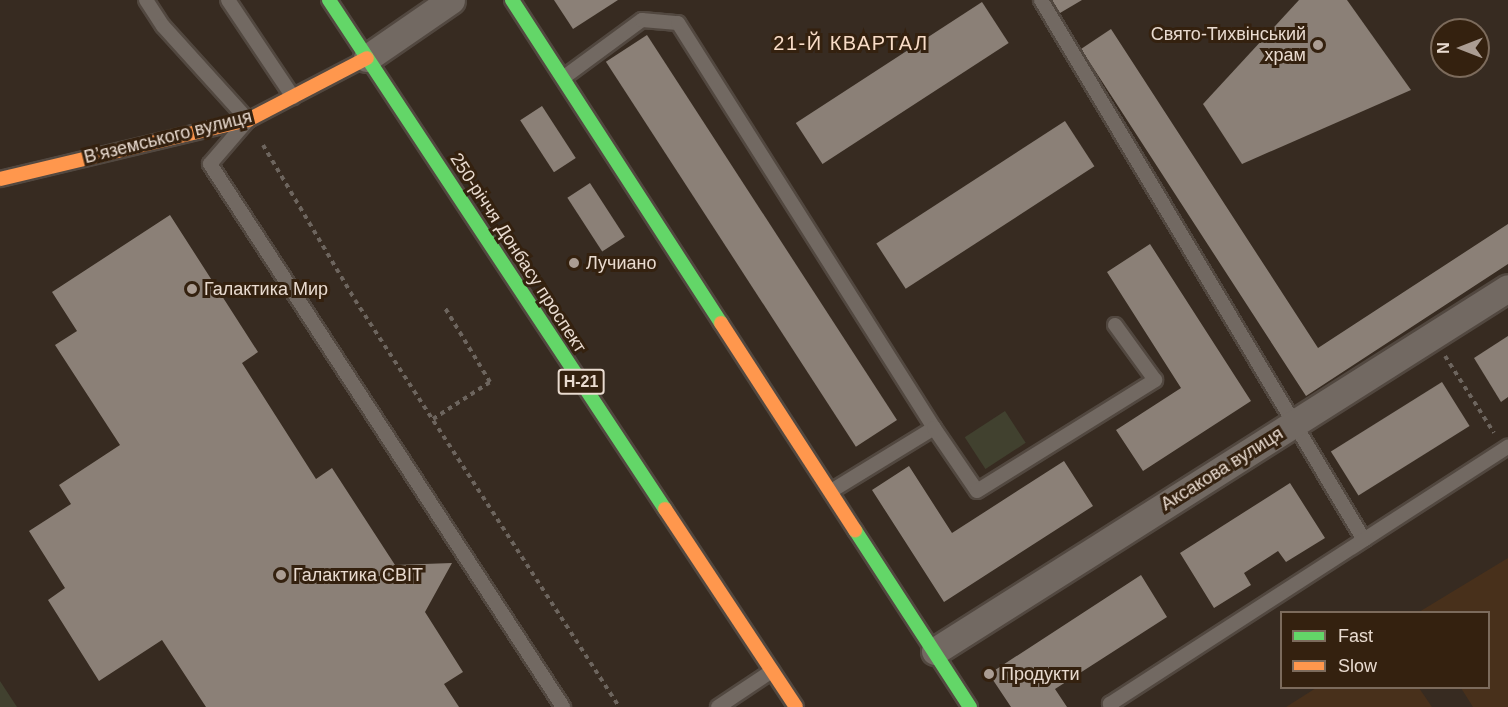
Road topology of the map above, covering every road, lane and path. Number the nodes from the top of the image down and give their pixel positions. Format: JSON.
{"nodes":[{"id":1,"x":146,"y":0,"type":"edge"},
{"id":2,"x":228,"y":0,"type":"edge"},
{"id":3,"x":329,"y":0,"type":"edge"},
{"id":4,"x":451,"y":0,"type":"edge"},
{"id":5,"x":512,"y":0,"type":"edge"},
{"id":6,"x":1041,"y":0,"type":"edge"},
{"id":7,"x":367,"y":58,"type":"junction"},
{"id":8,"x":563,"y":78,"type":"junction"},
{"id":9,"x":293,"y":97,"type":"junction"},
{"id":10,"x":248,"y":120,"type":"junction"},
{"id":11,"x":0,"y":179,"type":"edge"},
{"id":12,"x":1508,"y":288,"type":"edge"},
{"id":13,"x":445,"y":308,"type":"dead end"},
{"id":14,"x":1115,"y":326,"type":"dead end"},
{"id":15,"x":1432,"y":336,"type":"junction"},
{"id":16,"x":432,"y":419,"type":"junction"},
{"id":17,"x":1295,"y":423,"type":"junction"},
{"id":18,"x":934,"y":428,"type":"junction"},
{"id":19,"x":1506,"y":448,"type":"edge"},
{"id":20,"x":831,"y":491,"type":"junction"},
{"id":21,"x":1364,"y":540,"type":"junction"},
{"id":22,"x":936,"y":651,"type":"junction"},
{"id":23,"x":772,"y":670,"type":"junction"},
{"id":24,"x":563,"y":707,"type":"edge"},
{"id":25,"x":619,"y":707,"type":"edge"},
{"id":26,"x":718,"y":707,"type":"edge"},
{"id":27,"x":796,"y":707,"type":"edge"},
{"id":28,"x":970,"y":707,"type":"edge"},
{"id":29,"x":1112,"y":707,"type":"edge"}],
"edges":[{"from":1,"to":10,"type":"lane"},
{"from":2,"to":9,"type":"lane"},
{"from":3,"to":7,"type":"street","name":"250-річчя Донбасу проспект","number":"Н-21"},
{"from":4,"to":7,"type":"street","name":"В’яземського вулиця"},
{"from":5,"to":8,"type":"street"},
{"from":6,"to":17,"type":"lane"},
{"from":7,"to":9,"type":"street","name":"В’яземського вулиця"},
{"from":7,"to":23,"type":"street","name":"250-річчя Донбасу проспект","number":"Н-21"},
{"from":8,"to":18,"type":"lane"},
{"from":8,"to":20,"type":"street"},
{"from":9,"to":10,"type":"street","name":"В’яземського вулиця"},
{"from":10,"to":11,"type":"street","name":"В’яземського вулиця"},
{"from":10,"to":16,"type":"path"},
{"from":10,"to":24,"type":"lane"},
{"from":12,"to":15,"type":"street","name":"Аксакова вулиця"},
{"from":13,"to":16,"type":"path"},
{"from":14,"to":18,"type":"lane"},
{"from":15,"to":17,"type":"street","name":"Аксакова вулиця"},
{"from":15,"to":19,"type":"path"},
{"from":16,"to":25,"type":"path"},
{"from":17,"to":21,"type":"lane"},
{"from":17,"to":22,"type":"street","name":"Аксакова вулиця"},
{"from":18,"to":20,"type":"lane"},
{"from":19,"to":21,"type":"lane"},
{"from":20,"to":22,"type":"street"},
{"from":21,"to":29,"type":"lane"},
{"from":22,"to":28,"type":"street"},
{"from":23,"to":26,"type":"lane"},
{"from":23,"to":27,"type":"street","name":"250-річчя Донбасу проспект","number":"Н-21"}]}
